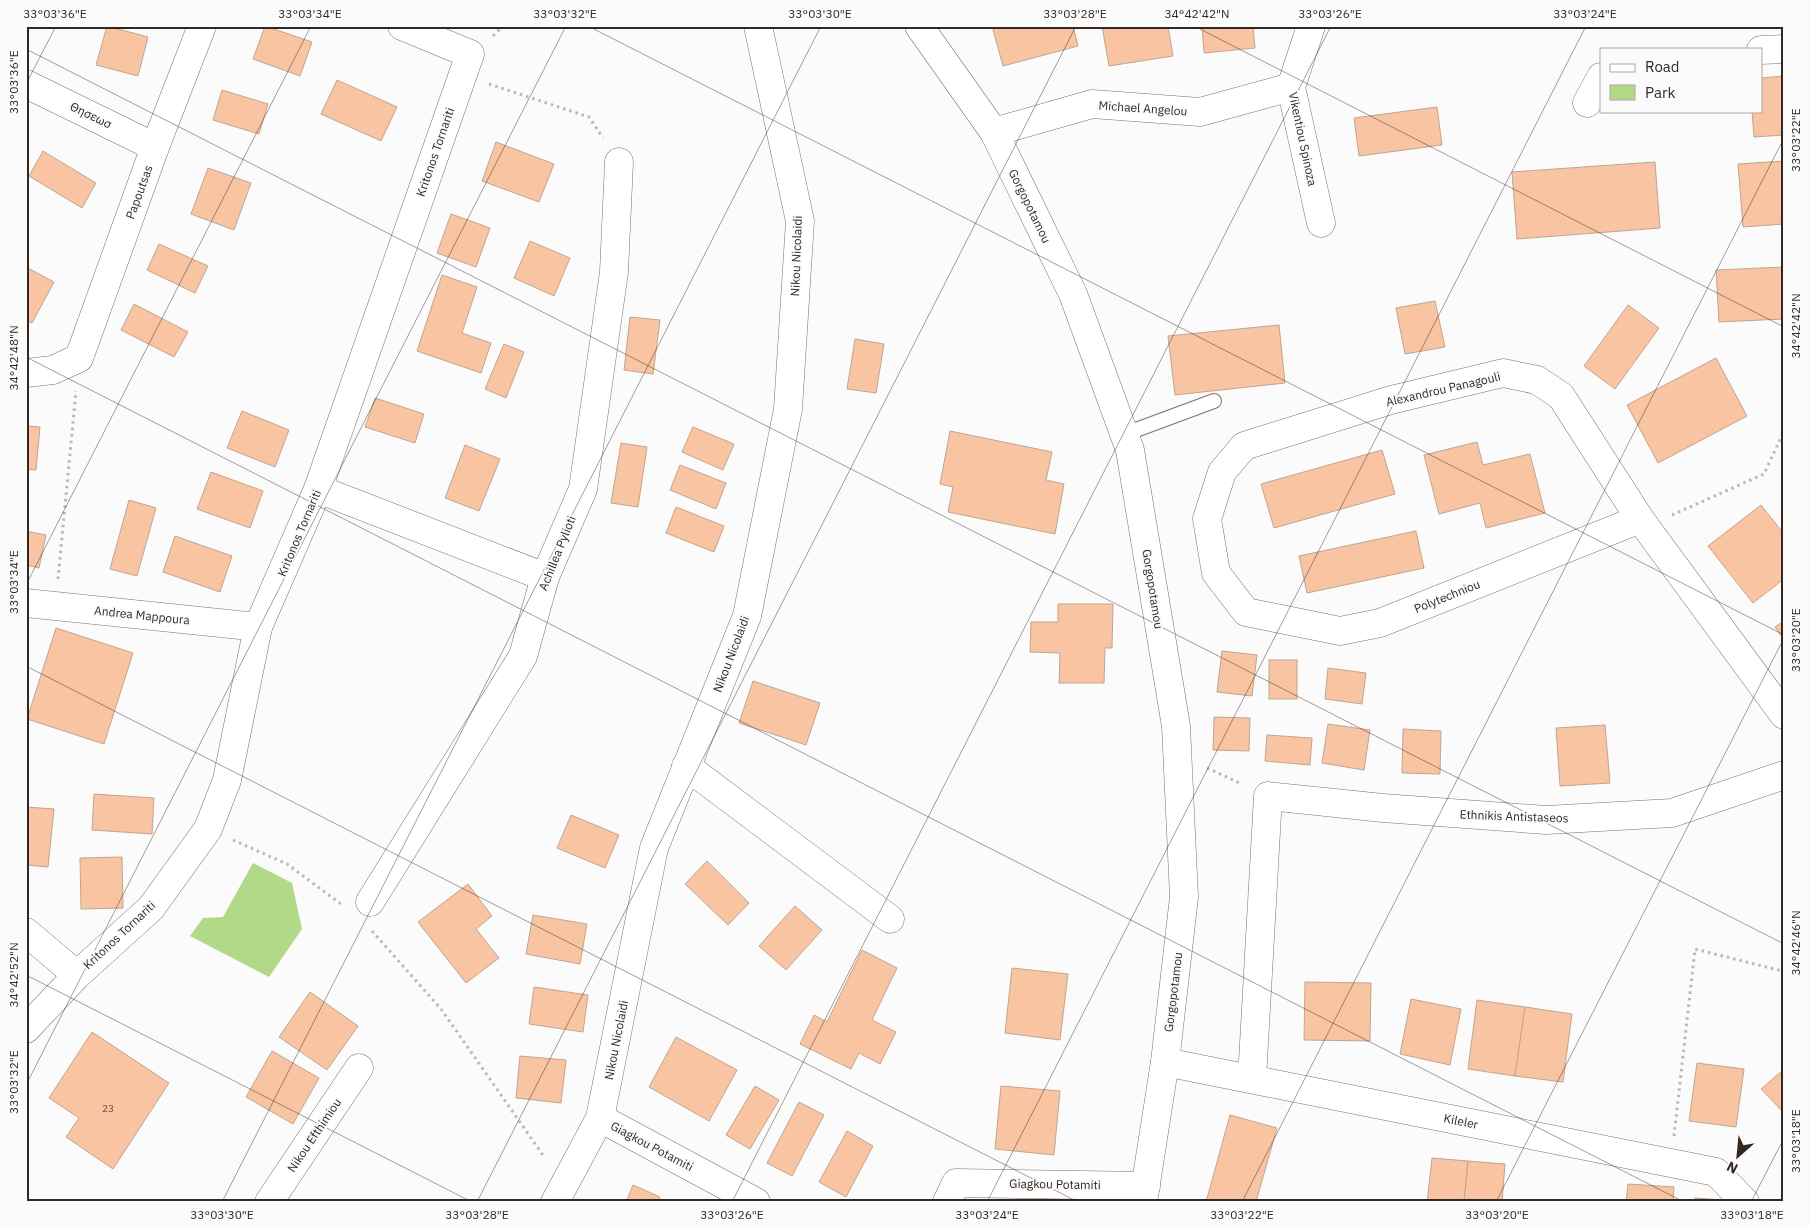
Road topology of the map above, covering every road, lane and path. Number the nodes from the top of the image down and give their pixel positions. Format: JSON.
{"nodes":[{"id":1,"x":202,"y":26,"type":"edge"},
{"id":2,"x":402,"y":26,"type":"edge"},
{"id":3,"x":758,"y":26,"type":"edge"},
{"id":4,"x":919,"y":26,"type":"edge"},
{"id":5,"x":1311,"y":26,"type":"edge"},
{"id":6,"x":1784,"y":49,"type":"edge"},
{"id":7,"x":1762,"y":50,"type":"edge"},
{"id":8,"x":462,"y":75,"type":"junction"},
{"id":9,"x":1600,"y":79,"type":"edge"},
{"id":10,"x":26,"y":84,"type":"edge"},
{"id":11,"x":1292,"y":87,"type":"junction"},
{"id":12,"x":1587,"y":103,"type":"dead end"},
{"id":13,"x":994,"y":132,"type":"junction"},
{"id":14,"x":155,"y":146,"type":"junction"},
{"id":15,"x":618,"y":162,"type":"joint"},
{"id":16,"x":1321,"y":223,"type":"dead end"},
{"id":17,"x":79,"y":358,"type":"junction"},
{"id":18,"x":26,"y":373,"type":"edge"},
{"id":19,"x":1214,"y":401,"type":"dead end"},
{"id":20,"x":1784,"y":431,"type":"edge"},
{"id":21,"x":1124,"y":434,"type":"junction"},
{"id":22,"x":318,"y":489,"type":"junction"},
{"id":23,"x":1643,"y":522,"type":"junction"},
{"id":24,"x":545,"y":577,"type":"junction"},
{"id":25,"x":26,"y":603,"type":"edge"},
{"id":26,"x":56,"y":606,"type":"junction"},
{"id":27,"x":1246,"y":612,"type":"joint"},
{"id":28,"x":258,"y":627,"type":"junction"},
{"id":29,"x":1784,"y":715,"type":"edge"},
{"id":30,"x":1177,"y":754,"type":"junction"},
{"id":31,"x":686,"y":766,"type":"junction"},
{"id":32,"x":1784,"y":775,"type":"edge"},
{"id":33,"x":1268,"y":796,"type":"junction"},
{"id":34,"x":208,"y":829,"type":"junction"},
{"id":35,"x":361,"y":911,"type":"junction"},
{"id":36,"x":890,"y":919,"type":"dead end"},
{"id":37,"x":26,"y":932,"type":"edge"},
{"id":38,"x":1784,"y":968,"type":"edge"},
{"id":39,"x":77,"y":975,"type":"junction"},
{"id":40,"x":26,"y":1029,"type":"edge"},
{"id":41,"x":1165,"y":1062,"type":"junction"},
{"id":42,"x":360,"y":1068,"type":"dead end"},
{"id":43,"x":1252,"y":1079,"type":"junction"},
{"id":44,"x":600,"y":1118,"type":"junction"},
{"id":45,"x":1671,"y":1163,"type":"junction"},
{"id":46,"x":559,"y":1194,"type":"edge"},
{"id":47,"x":1144,"y":1194,"type":"edge"},
{"id":48,"x":269,"y":1202,"type":"edge"},
{"id":49,"x":756,"y":1202,"type":"edge"},
{"id":50,"x":947,"y":1202,"type":"edge"},
{"id":51,"x":1746,"y":1202,"type":"edge"}],
"edges":[{"from":1,"to":14,"type":"street","name":"Papoutsas"},
{"from":2,"to":8,"type":"street","name":"Kritonos Tornariti"},
{"from":3,"to":31,"type":"street","name":"Nikou Nicolaidi"},
{"from":4,"to":13,"type":"street","name":"Gorgopotamou"},
{"from":5,"to":11,"type":"street","name":"Vikentiou Spinoza"},
{"from":6,"to":7,"type":"street"},
{"from":8,"to":15,"type":"path"},
{"from":8,"to":22,"type":"street","name":"Kritonos Tornariti"},
{"from":9,"to":12,"type":"street"},
{"from":10,"to":14,"type":"street","name":"Θησεωσ"},
{"from":11,"to":13,"type":"street","name":"Michael Angelou"},
{"from":11,"to":16,"type":"street","name":"Vikentiou Spinoza"},
{"from":13,"to":21,"type":"street","name":"Gorgopotamou"},
{"from":14,"to":17,"type":"street","name":"Papoutsas"},
{"from":15,"to":24,"type":"street","name":"Achillea Pylioti"},
{"from":17,"to":18,"type":"street"},
{"from":17,"to":26,"type":"path"},
{"from":19,"to":21,"type":"lane"},
{"from":20,"to":23,"type":"path"},
{"from":21,"to":30,"type":"street","name":"Gorgopotamou"},
{"from":22,"to":24,"type":"street"},
{"from":22,"to":28,"type":"street","name":"Kritonos Tornariti"},
{"from":23,"to":27,"type":"street","name":"Polytechniou"},
{"from":23,"to":27,"type":"street","name":"Alexandrou Panagouli"},
{"from":23,"to":29,"type":"street","name":"Alexandrou Panagouli"},
{"from":24,"to":35,"type":"street","name":"Achillea Pylioti"},
{"from":25,"to":26,"type":"street","name":"Andrea Mappoura"},
{"from":26,"to":28,"type":"street","name":"Andrea Mappoura"},
{"from":28,"to":34,"type":"street","name":"Kritonos Tornariti"},
{"from":30,"to":33,"type":"path"},
{"from":30,"to":41,"type":"street","name":"Gorgopotamou"},
{"from":31,"to":36,"type":"street"},
{"from":31,"to":44,"type":"street","name":"Nikou Nicolaidi"},
{"from":32,"to":33,"type":"street","name":"Ethnikis Antistaseos"},
{"from":33,"to":43,"type":"street"},
{"from":34,"to":35,"type":"path"},
{"from":34,"to":39,"type":"street","name":"Kritonos Tornariti"},
{"from":35,"to":46,"type":"path"},
{"from":37,"to":39,"type":"street"},
{"from":38,"to":45,"type":"path"},
{"from":39,"to":40,"type":"street","name":"Kritonos Tornariti"},
{"from":41,"to":43,"type":"street","name":"Kileler"},
{"from":41,"to":47,"type":"street","name":"Gorgopotamou"},
{"from":42,"to":48,"type":"street","name":"Nikou Efthimiou"},
{"from":43,"to":45,"type":"street","name":"Kileler"},
{"from":44,"to":46,"type":"street","name":"Nikou Nicolaidi"},
{"from":44,"to":49,"type":"street","name":"Giagkou Potamiti"},
{"from":45,"to":51,"type":"street","name":"Kileler"},
{"from":47,"to":50,"type":"street","name":"Giagkou Potamiti"}]}
